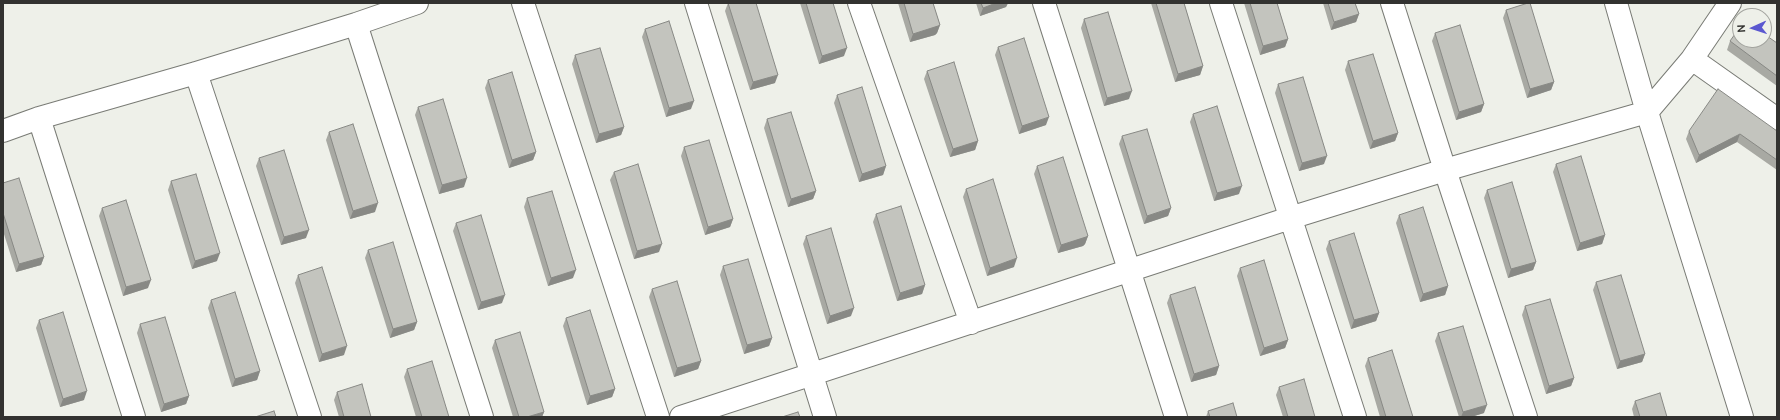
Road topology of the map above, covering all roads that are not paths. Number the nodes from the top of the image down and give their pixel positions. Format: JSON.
{"nodes":[{"id":1,"x":417,"y":3,"type":"edge"},
{"id":2,"x":523,"y":3,"type":"edge"},
{"id":3,"x":696,"y":3,"type":"edge"},
{"id":4,"x":859,"y":3,"type":"edge"},
{"id":5,"x":1044,"y":3,"type":"edge"},
{"id":6,"x":1221,"y":3,"type":"edge"},
{"id":7,"x":1392,"y":3,"type":"edge"},
{"id":8,"x":1616,"y":3,"type":"edge"},
{"id":9,"x":1730,"y":3,"type":"edge"},
{"id":10,"x":356,"y":24,"type":"junction"},
{"id":11,"x":1692,"y":59,"type":"junction"},
{"id":12,"x":196,"y":72,"type":"junction"},
{"id":13,"x":1647,"y":112,"type":"junction"},
{"id":14,"x":39,"y":118,"type":"junction"},
{"id":15,"x":1777,"y":119,"type":"edge"},
{"id":16,"x":3,"y":131,"type":"edge"},
{"id":17,"x":1445,"y":170,"type":"junction"},
{"id":18,"x":1290,"y":218,"type":"junction"},
{"id":19,"x":1131,"y":271,"type":"junction"},
{"id":20,"x":971,"y":323,"type":"junction"},
{"id":21,"x":811,"y":376,"type":"junction"},
{"id":22,"x":134,"y":417,"type":"edge"},
{"id":23,"x":310,"y":417,"type":"edge"},
{"id":24,"x":482,"y":417,"type":"edge"},
{"id":25,"x":658,"y":417,"type":"edge"},
{"id":26,"x":681,"y":417,"type":"edge"},
{"id":27,"x":825,"y":417,"type":"edge"},
{"id":28,"x":1176,"y":417,"type":"edge"},
{"id":29,"x":1355,"y":417,"type":"edge"},
{"id":30,"x":1526,"y":417,"type":"edge"},
{"id":31,"x":1742,"y":417,"type":"edge"}],
"edges":[{"from":1,"to":10,"type":"street"},
{"from":2,"to":25,"type":"street"},
{"from":3,"to":21,"type":"street"},
{"from":4,"to":20,"type":"street"},
{"from":5,"to":19,"type":"street"},
{"from":6,"to":18,"type":"street"},
{"from":7,"to":17,"type":"street"},
{"from":8,"to":13,"type":"street"},
{"from":9,"to":11,"type":"street"},
{"from":10,"to":12,"type":"street"},
{"from":10,"to":24,"type":"street"},
{"from":11,"to":13,"type":"street"},
{"from":11,"to":15,"type":"street"},
{"from":12,"to":14,"type":"street"},
{"from":12,"to":23,"type":"street"},
{"from":13,"to":17,"type":"street"},
{"from":13,"to":31,"type":"street"},
{"from":14,"to":16,"type":"street"},
{"from":14,"to":22,"type":"street"},
{"from":17,"to":18,"type":"street"},
{"from":17,"to":30,"type":"street"},
{"from":18,"to":19,"type":"street"},
{"from":18,"to":29,"type":"street"},
{"from":19,"to":20,"type":"street"},
{"from":19,"to":28,"type":"street"},
{"from":20,"to":21,"type":"street"},
{"from":21,"to":26,"type":"street"},
{"from":21,"to":27,"type":"street"}]}
